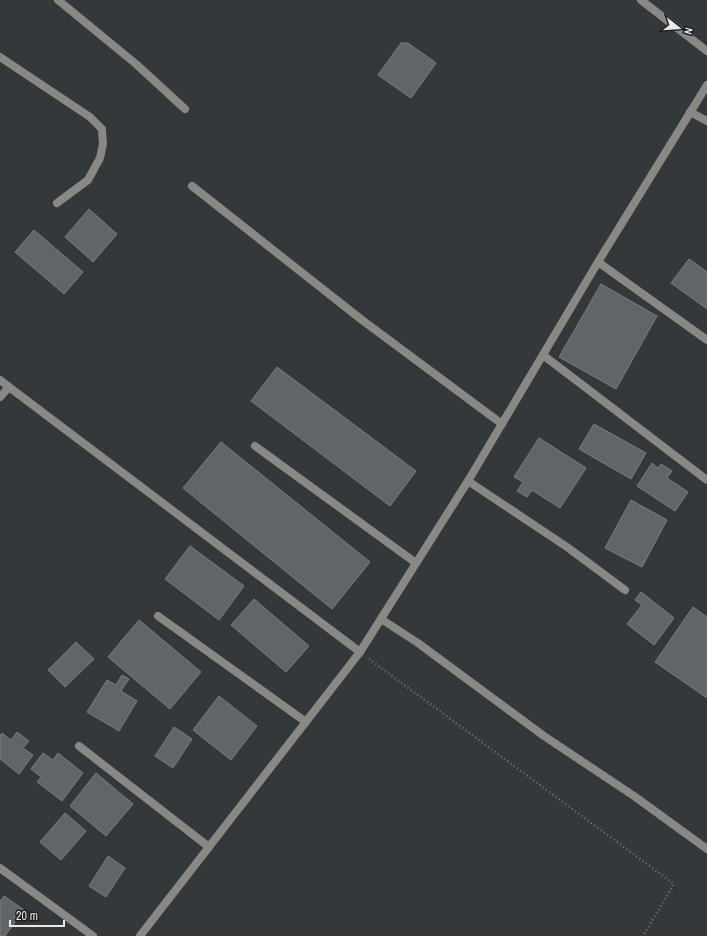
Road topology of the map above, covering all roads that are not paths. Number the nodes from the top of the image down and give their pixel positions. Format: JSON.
{"nodes":[{"id":1,"x":58,"y":0,"type":"edge"},
{"id":2,"x":641,"y":0,"type":"edge"},
{"id":3,"x":707,"y":51,"type":"edge"},
{"id":4,"x":0,"y":57,"type":"edge"},
{"id":5,"x":707,"y":85,"type":"edge"},
{"id":6,"x":185,"y":109,"type":"dead end"},
{"id":7,"x":690,"y":112,"type":"junction"},
{"id":8,"x":707,"y":121,"type":"edge"},
{"id":9,"x":192,"y":186,"type":"dead end"},
{"id":10,"x":57,"y":203,"type":"dead end"},
{"id":11,"x":598,"y":262,"type":"junction"},
{"id":12,"x":707,"y":340,"type":"edge"},
{"id":13,"x":543,"y":355,"type":"junction"},
{"id":14,"x":0,"y":380,"type":"edge"},
{"id":15,"x":9,"y":387,"type":"junction"},
{"id":16,"x":0,"y":397,"type":"edge"},
{"id":17,"x":502,"y":424,"type":"junction"},
{"id":18,"x":255,"y":446,"type":"dead end"},
{"id":19,"x":707,"y":480,"type":"edge"},
{"id":20,"x":468,"y":481,"type":"junction"},
{"id":21,"x":416,"y":563,"type":"junction"},
{"id":22,"x":625,"y":590,"type":"dead end"},
{"id":23,"x":158,"y":616,"type":"dead end"},
{"id":24,"x":381,"y":619,"type":"junction"},
{"id":25,"x":360,"y":652,"type":"junction"},
{"id":26,"x":306,"y":722,"type":"junction"},
{"id":27,"x":79,"y":746,"type":"dead end"},
{"id":28,"x":209,"y":847,"type":"junction"},
{"id":29,"x":707,"y":850,"type":"edge"},
{"id":30,"x":0,"y":868,"type":"edge"},
{"id":31,"x":93,"y":936,"type":"edge"},
{"id":32,"x":140,"y":936,"type":"edge"}],
"edges":[{"from":1,"to":6,"type":"street"},
{"from":2,"to":3,"type":"street"},
{"from":4,"to":10,"type":"street"},
{"from":5,"to":7,"type":"street"},
{"from":7,"to":8,"type":"street"},
{"from":7,"to":11,"type":"street"},
{"from":9,"to":17,"type":"street"},
{"from":11,"to":12,"type":"street"},
{"from":11,"to":13,"type":"street"},
{"from":13,"to":17,"type":"street"},
{"from":13,"to":19,"type":"street"},
{"from":14,"to":15,"type":"street"},
{"from":15,"to":16,"type":"street"},
{"from":15,"to":25,"type":"street"},
{"from":17,"to":20,"type":"street"},
{"from":18,"to":21,"type":"street"},
{"from":20,"to":21,"type":"street"},
{"from":20,"to":22,"type":"street"},
{"from":21,"to":24,"type":"street"},
{"from":23,"to":26,"type":"street"},
{"from":24,"to":25,"type":"street"},
{"from":24,"to":29,"type":"street"},
{"from":25,"to":26,"type":"street"},
{"from":26,"to":28,"type":"street"},
{"from":27,"to":28,"type":"street"},
{"from":28,"to":32,"type":"street"},
{"from":30,"to":31,"type":"street"}]}
